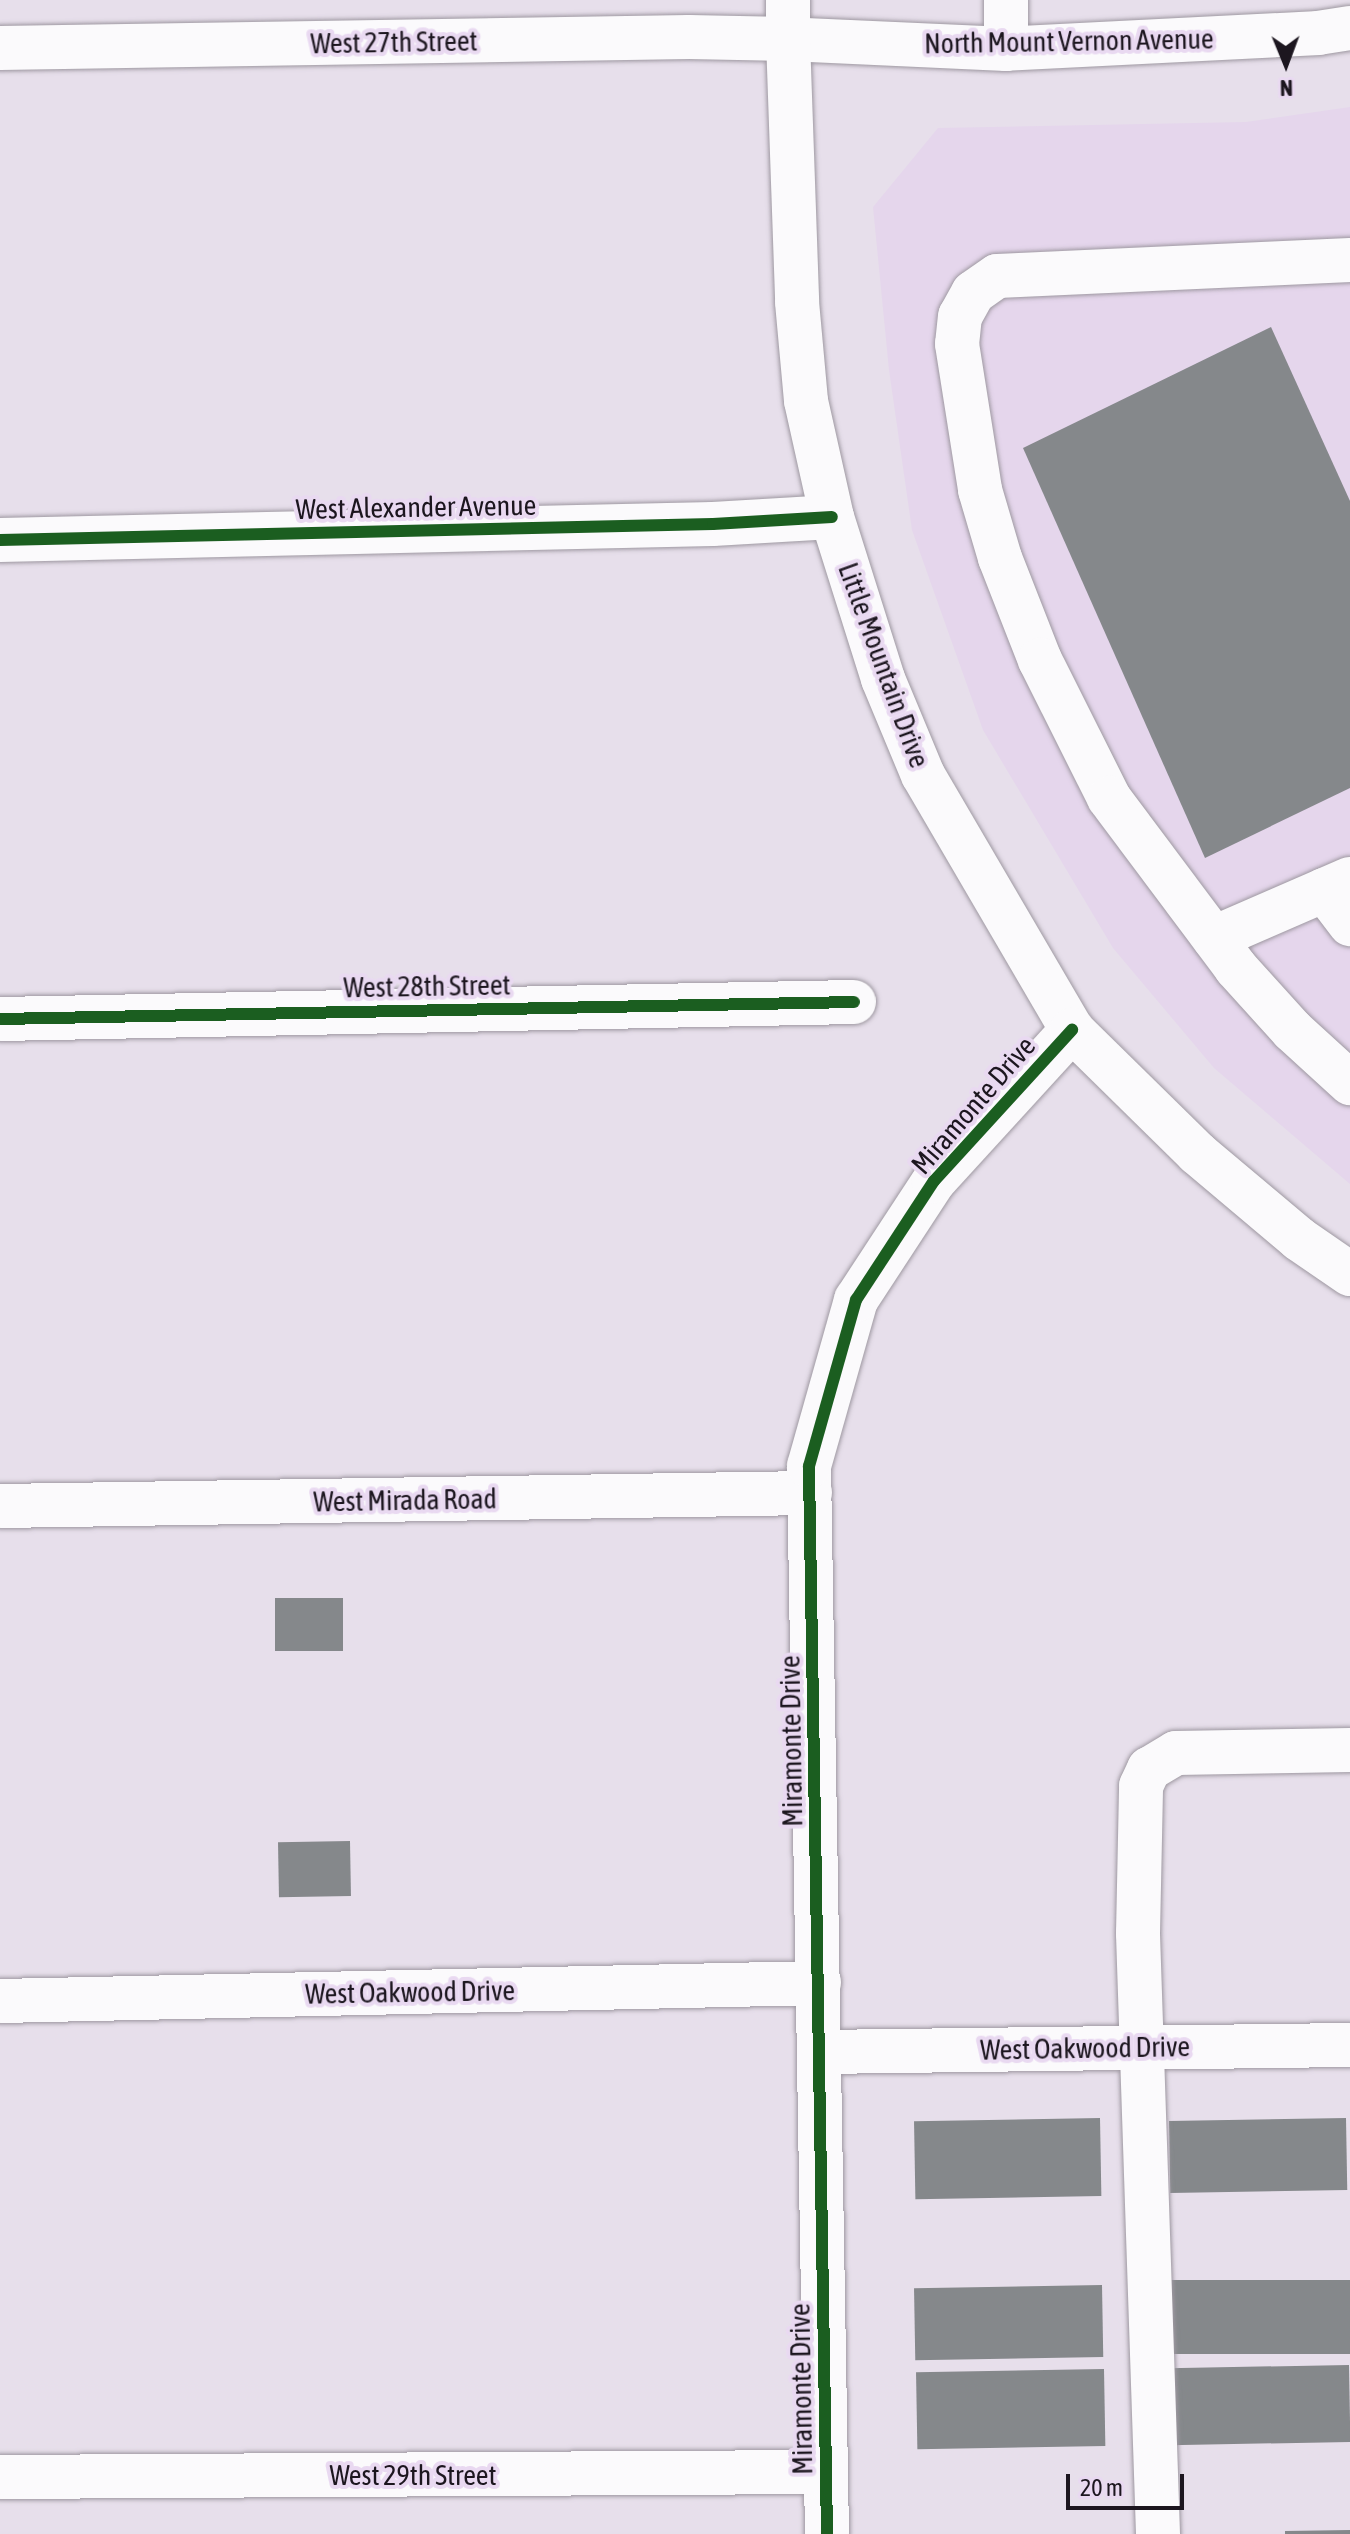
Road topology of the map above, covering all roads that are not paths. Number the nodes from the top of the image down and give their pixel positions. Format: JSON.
{"nodes":[{"id":1,"x":1006,"y":0,"type":"edge"},
{"id":2,"x":788,"y":20,"type":"edge"},
{"id":3,"x":1350,"y":28,"type":"edge"},
{"id":4,"x":0,"y":48,"type":"edge"},
{"id":5,"x":1006,"y":49,"type":"junction"},
{"id":6,"x":1350,"y":260,"type":"edge"},
{"id":7,"x":832,"y":517,"type":"junction"},
{"id":8,"x":0,"y":540,"type":"edge"},
{"id":9,"x":1337,"y":884,"type":"edge"},
{"id":10,"x":1350,"y":924,"type":"edge"},
{"id":11,"x":1214,"y":938,"type":"junction"},
{"id":12,"x":854,"y":1002,"type":"dead end"},
{"id":13,"x":0,"y":1019,"type":"edge"},
{"id":14,"x":1072,"y":1030,"type":"junction"},
{"id":15,"x":1350,"y":1083,"type":"edge"},
{"id":16,"x":1350,"y":1274,"type":"edge"},
{"id":17,"x":810,"y":1493,"type":"junction"},
{"id":18,"x":0,"y":1506,"type":"edge"},
{"id":19,"x":1350,"y":1750,"type":"edge"},
{"id":20,"x":819,"y":1983,"type":"junction"},
{"id":21,"x":0,"y":2001,"type":"edge"},
{"id":22,"x":1350,"y":2045,"type":"edge"},
{"id":23,"x":1142,"y":2047,"type":"junction"},
{"id":24,"x":820,"y":2052,"type":"junction"},
{"id":25,"x":826,"y":2472,"type":"junction"},
{"id":26,"x":0,"y":2477,"type":"edge"},
{"id":27,"x":827,"y":2534,"type":"edge"},
{"id":28,"x":1158,"y":2534,"type":"edge"}],
"edges":[{"from":1,"to":5,"type":"street"},
{"from":2,"to":4,"type":"street","name":"West 27th Street"},
{"from":2,"to":5,"type":"street","name":"North Mount Vernon Avenue"},
{"from":2,"to":7,"type":"street","name":"Little Mountain Drive"},
{"from":3,"to":5,"type":"street","name":"North Mount Vernon Avenue"},
{"from":6,"to":11,"type":"street"},
{"from":7,"to":8,"type":"street","name":"West Alexander Avenue"},
{"from":7,"to":14,"type":"street","name":"Little Mountain Drive"},
{"from":9,"to":10,"type":"street"},
{"from":9,"to":11,"type":"street"},
{"from":11,"to":15,"type":"street"},
{"from":12,"to":13,"type":"street","name":"West 28th Street"},
{"from":14,"to":16,"type":"street","name":"Little Mountain Drive"},
{"from":14,"to":17,"type":"street","name":"Miramonte Drive"},
{"from":17,"to":18,"type":"street","name":"West Mirada Road"},
{"from":17,"to":20,"type":"street","name":"Miramonte Drive"},
{"from":19,"to":23,"type":"street"},
{"from":20,"to":21,"type":"street","name":"West Oakwood Drive"},
{"from":20,"to":24,"type":"street","name":"Miramonte Drive"},
{"from":22,"to":23,"type":"street","name":"West Oakwood Drive"},
{"from":23,"to":24,"type":"street","name":"West Oakwood Drive"},
{"from":23,"to":28,"type":"street"},
{"from":24,"to":25,"type":"street","name":"Miramonte Drive"},
{"from":25,"to":26,"type":"street","name":"West 29th Street"},
{"from":25,"to":27,"type":"street","name":"Miramonte Drive"}]}
